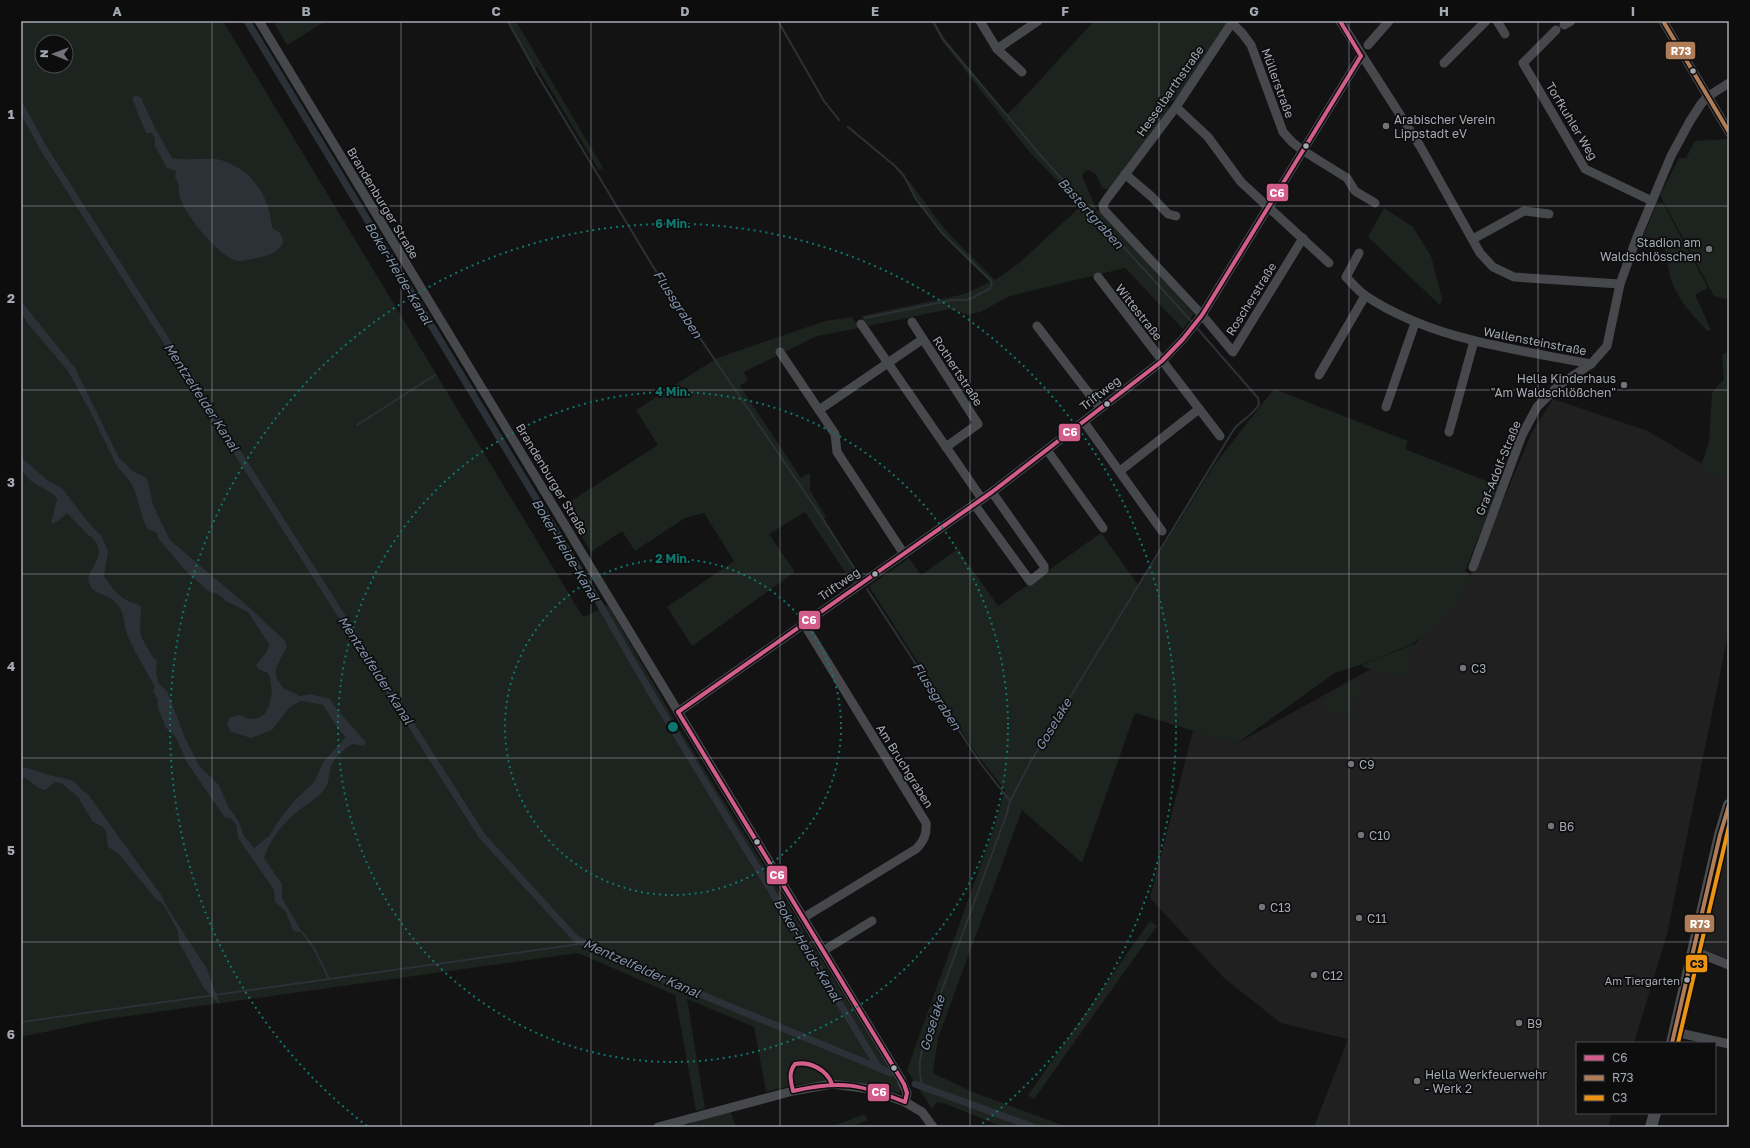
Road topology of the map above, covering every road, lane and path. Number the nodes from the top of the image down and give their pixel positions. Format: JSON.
{"nodes":[{"id":1,"x":259,"y":21,"type":"edge"},
{"id":2,"x":980,"y":21,"type":"edge"},
{"id":3,"x":1038,"y":21,"type":"edge"},
{"id":4,"x":1340,"y":21,"type":"edge"},
{"id":5,"x":1389,"y":21,"type":"edge"},
{"id":6,"x":1486,"y":21,"type":"edge"},
{"id":7,"x":1497,"y":21,"type":"edge"},
{"id":8,"x":1663,"y":21,"type":"edge"},
{"id":9,"x":1232,"y":22,"type":"edge"},
{"id":10,"x":1563,"y":25,"type":"edge"},
{"id":11,"x":1505,"y":34,"type":"dead end"},
{"id":12,"x":1368,"y":45,"type":"dead end"},
{"id":13,"x":997,"y":49,"type":"junction"},
{"id":14,"x":1361,"y":56,"type":"junction"},
{"id":15,"x":1444,"y":63,"type":"dead end"},
{"id":16,"x":1022,"y":72,"type":"dead end"},
{"id":17,"x":1729,"y":83,"type":"edge"},
{"id":18,"x":1707,"y":97,"type":"junction"},
{"id":19,"x":1176,"y":107,"type":"junction"},
{"id":20,"x":1729,"y":132,"type":"edge"},
{"id":21,"x":1302,"y":150,"type":"junction"},
{"id":22,"x":1125,"y":174,"type":"junction"},
{"id":23,"x":1652,"y":201,"type":"junction"},
{"id":24,"x":1374,"y":203,"type":"dead end"},
{"id":25,"x":1267,"y":206,"type":"junction"},
{"id":26,"x":1549,"y":214,"type":"dead end"},
{"id":27,"x":1176,"y":216,"type":"dead end"},
{"id":28,"x":1303,"y":238,"type":"junction"},
{"id":29,"x":1473,"y":239,"type":"junction"},
{"id":30,"x":1359,"y":254,"type":"dead end"},
{"id":31,"x":1329,"y":263,"type":"dead end"},
{"id":32,"x":1098,"y":277,"type":"dead end"},
{"id":33,"x":1620,"y":284,"type":"junction"},
{"id":34,"x":1365,"y":296,"type":"junction"},
{"id":35,"x":1202,"y":315,"type":"junction"},
{"id":36,"x":912,"y":322,"type":"dead end"},
{"id":37,"x":1414,"y":323,"type":"junction"},
{"id":38,"x":861,"y":324,"type":"dead end"},
{"id":39,"x":1037,"y":326,"type":"dead end"},
{"id":40,"x":923,"y":339,"type":"junction"},
{"id":41,"x":1474,"y":341,"type":"junction"},
{"id":42,"x":780,"y":352,"type":"dead end"},
{"id":43,"x":1162,"y":361,"type":"junction"},
{"id":44,"x":887,"y":363,"type":"junction"},
{"id":45,"x":1591,"y":364,"type":"junction"},
{"id":46,"x":1319,"y":375,"type":"dead end"},
{"id":47,"x":1386,"y":406,"type":"dead end"},
{"id":48,"x":1100,"y":408,"type":"junction"},
{"id":49,"x":1199,"y":409,"type":"junction"},
{"id":50,"x":818,"y":410,"type":"junction"},
{"id":51,"x":1084,"y":422,"type":"junction"},
{"id":52,"x":1448,"y":432,"type":"dead end"},
{"id":53,"x":1220,"y":436,"type":"dead end"},
{"id":54,"x":946,"y":447,"type":"junction"},
{"id":55,"x":1047,"y":450,"type":"junction"},
{"id":56,"x":1120,"y":471,"type":"junction"},
{"id":57,"x":992,"y":492,"type":"junction"},
{"id":58,"x":978,"y":501,"type":"junction"},
{"id":59,"x":1103,"y":528,"type":"dead end"},
{"id":60,"x":1162,"y":531,"type":"dead end"},
{"id":61,"x":904,"y":554,"type":"junction"},
{"id":62,"x":1473,"y":567,"type":"dead end"},
{"id":63,"x":804,"y":624,"type":"junction"},
{"id":64,"x":678,"y":712,"type":"junction"},
{"id":65,"x":1729,"y":805,"type":"edge"},
{"id":66,"x":803,"y":918,"type":"junction"},
{"id":67,"x":872,"y":921,"type":"dead end"},
{"id":68,"x":823,"y":951,"type":"junction"},
{"id":69,"x":1694,"y":951,"type":"junction"},
{"id":70,"x":1729,"y":965,"type":"edge"},
{"id":71,"x":1673,"y":1037,"type":"edge"},
{"id":72,"x":1713,"y":1042,"type":"edge"},
{"id":73,"x":1716,"y":1042,"type":"edge"},
{"id":74,"x":1729,"y":1044,"type":"edge"},
{"id":75,"x":905,"y":1102,"type":"junction"},
{"id":76,"x":1655,"y":1114,"type":"edge"},
{"id":77,"x":658,"y":1127,"type":"edge"},
{"id":78,"x":933,"y":1127,"type":"edge"},
{"id":79,"x":1651,"y":1127,"type":"edge"}],
"edges":[{"from":1,"to":64,"type":"street","name":"Brandenburger Straße"},
{"from":2,"to":13,"type":"street"},
{"from":3,"to":13,"type":"street"},
{"from":4,"to":14,"type":"street"},
{"from":5,"to":12,"type":"street"},
{"from":6,"to":15,"type":"street"},
{"from":7,"to":11,"type":"street"},
{"from":8,"to":18,"type":"street"},
{"from":9,"to":19,"type":"street","name":"Hesselbarthstraße"},
{"from":9,"to":21,"type":"street","name":"Müllerstraße"},
{"from":10,"to":23,"type":"street","name":"Torfkuhler Weg"},
{"from":13,"to":16,"type":"street"},
{"from":14,"to":21,"type":"street","name":"Triftweg"},
{"from":14,"to":29,"type":"street"},
{"from":17,"to":18,"type":"street","name":"Graf-Adolf-Straße"},
{"from":18,"to":20,"type":"street"},
{"from":18,"to":23,"type":"street","name":"Graf-Adolf-Straße"},
{"from":19,"to":22,"type":"street","name":"Hesselbarthstraße"},
{"from":19,"to":25,"type":"street"},
{"from":21,"to":24,"type":"street","name":"Müllerstraße"},
{"from":21,"to":25,"type":"street","name":"Triftweg"},
{"from":22,"to":27,"type":"street"},
{"from":22,"to":35,"type":"street","name":"Hesselbarthstraße"},
{"from":23,"to":33,"type":"street","name":"Graf-Adolf-Straße"},
{"from":25,"to":28,"type":"street"},
{"from":25,"to":35,"type":"street","name":"Triftweg"},
{"from":26,"to":29,"type":"street"},
{"from":28,"to":31,"type":"street"},
{"from":28,"to":35,"type":"street","name":"Roscherstraße"},
{"from":29,"to":33,"type":"street"},
{"from":30,"to":34,"type":"street","name":"Wallensteinstraße"},
{"from":32,"to":43,"type":"street","name":"Wittestraße"},
{"from":33,"to":45,"type":"street","name":"Graf-Adolf-Straße"},
{"from":34,"to":37,"type":"street","name":"Wallensteinstraße"},
{"from":34,"to":46,"type":"street"},
{"from":35,"to":43,"type":"street","name":"Triftweg"},
{"from":36,"to":40,"type":"street","name":"Rothertstraße"},
{"from":37,"to":41,"type":"street","name":"Wallensteinstraße"},
{"from":37,"to":47,"type":"street"},
{"from":38,"to":44,"type":"street"},
{"from":39,"to":48,"type":"street"},
{"from":40,"to":44,"type":"street","name":"Rothertstraße"},
{"from":40,"to":54,"type":"street","name":"Rothertstraße"},
{"from":41,"to":45,"type":"street","name":"Wallensteinstraße"},
{"from":41,"to":52,"type":"street","name":"Wallensteinstraße"},
{"from":42,"to":50,"type":"street"},
{"from":43,"to":48,"type":"street","name":"Triftweg"},
{"from":43,"to":49,"type":"street","name":"Wittestraße"},
{"from":44,"to":50,"type":"street","name":"Rothertstraße"},
{"from":44,"to":54,"type":"street"},
{"from":45,"to":62,"type":"street","name":"Graf-Adolf-Straße"},
{"from":48,"to":51,"type":"street","name":"Triftweg"},
{"from":49,"to":53,"type":"street","name":"Wittestraße"},
{"from":49,"to":56,"type":"street"},
{"from":50,"to":61,"type":"street"},
{"from":51,"to":55,"type":"street","name":"Triftweg"},
{"from":51,"to":56,"type":"street"},
{"from":54,"to":58,"type":"street"},
{"from":55,"to":57,"type":"street","name":"Triftweg"},
{"from":55,"to":59,"type":"street"},
{"from":56,"to":60,"type":"street"},
{"from":57,"to":58,"type":"street","name":"Triftweg"},
{"from":57,"to":58,"type":"street"},
{"from":58,"to":61,"type":"street","name":"Triftweg"},
{"from":61,"to":63,"type":"street","name":"Triftweg"},
{"from":63,"to":64,"type":"street","name":"Triftweg"},
{"from":63,"to":66,"type":"street","name":"Am Bruchgraben"},
{"from":64,"to":66,"type":"street","name":"Brandenburger Straße"},
{"from":65,"to":69,"type":"main road"},
{"from":66,"to":68,"type":"street","name":"Brandenburger Straße"},
{"from":67,"to":68,"type":"street"},
{"from":68,"to":75,"type":"street","name":"Brandenburger Straße"},
{"from":69,"to":70,"type":"street"},
{"from":69,"to":71,"type":"main road"},
{"from":71,"to":72,"type":"street"},
{"from":73,"to":74,"type":"street"},
{"from":75,"to":77,"type":"street"},
{"from":75,"to":78,"type":"street"},
{"from":76,"to":79,"type":"main road"}]}
